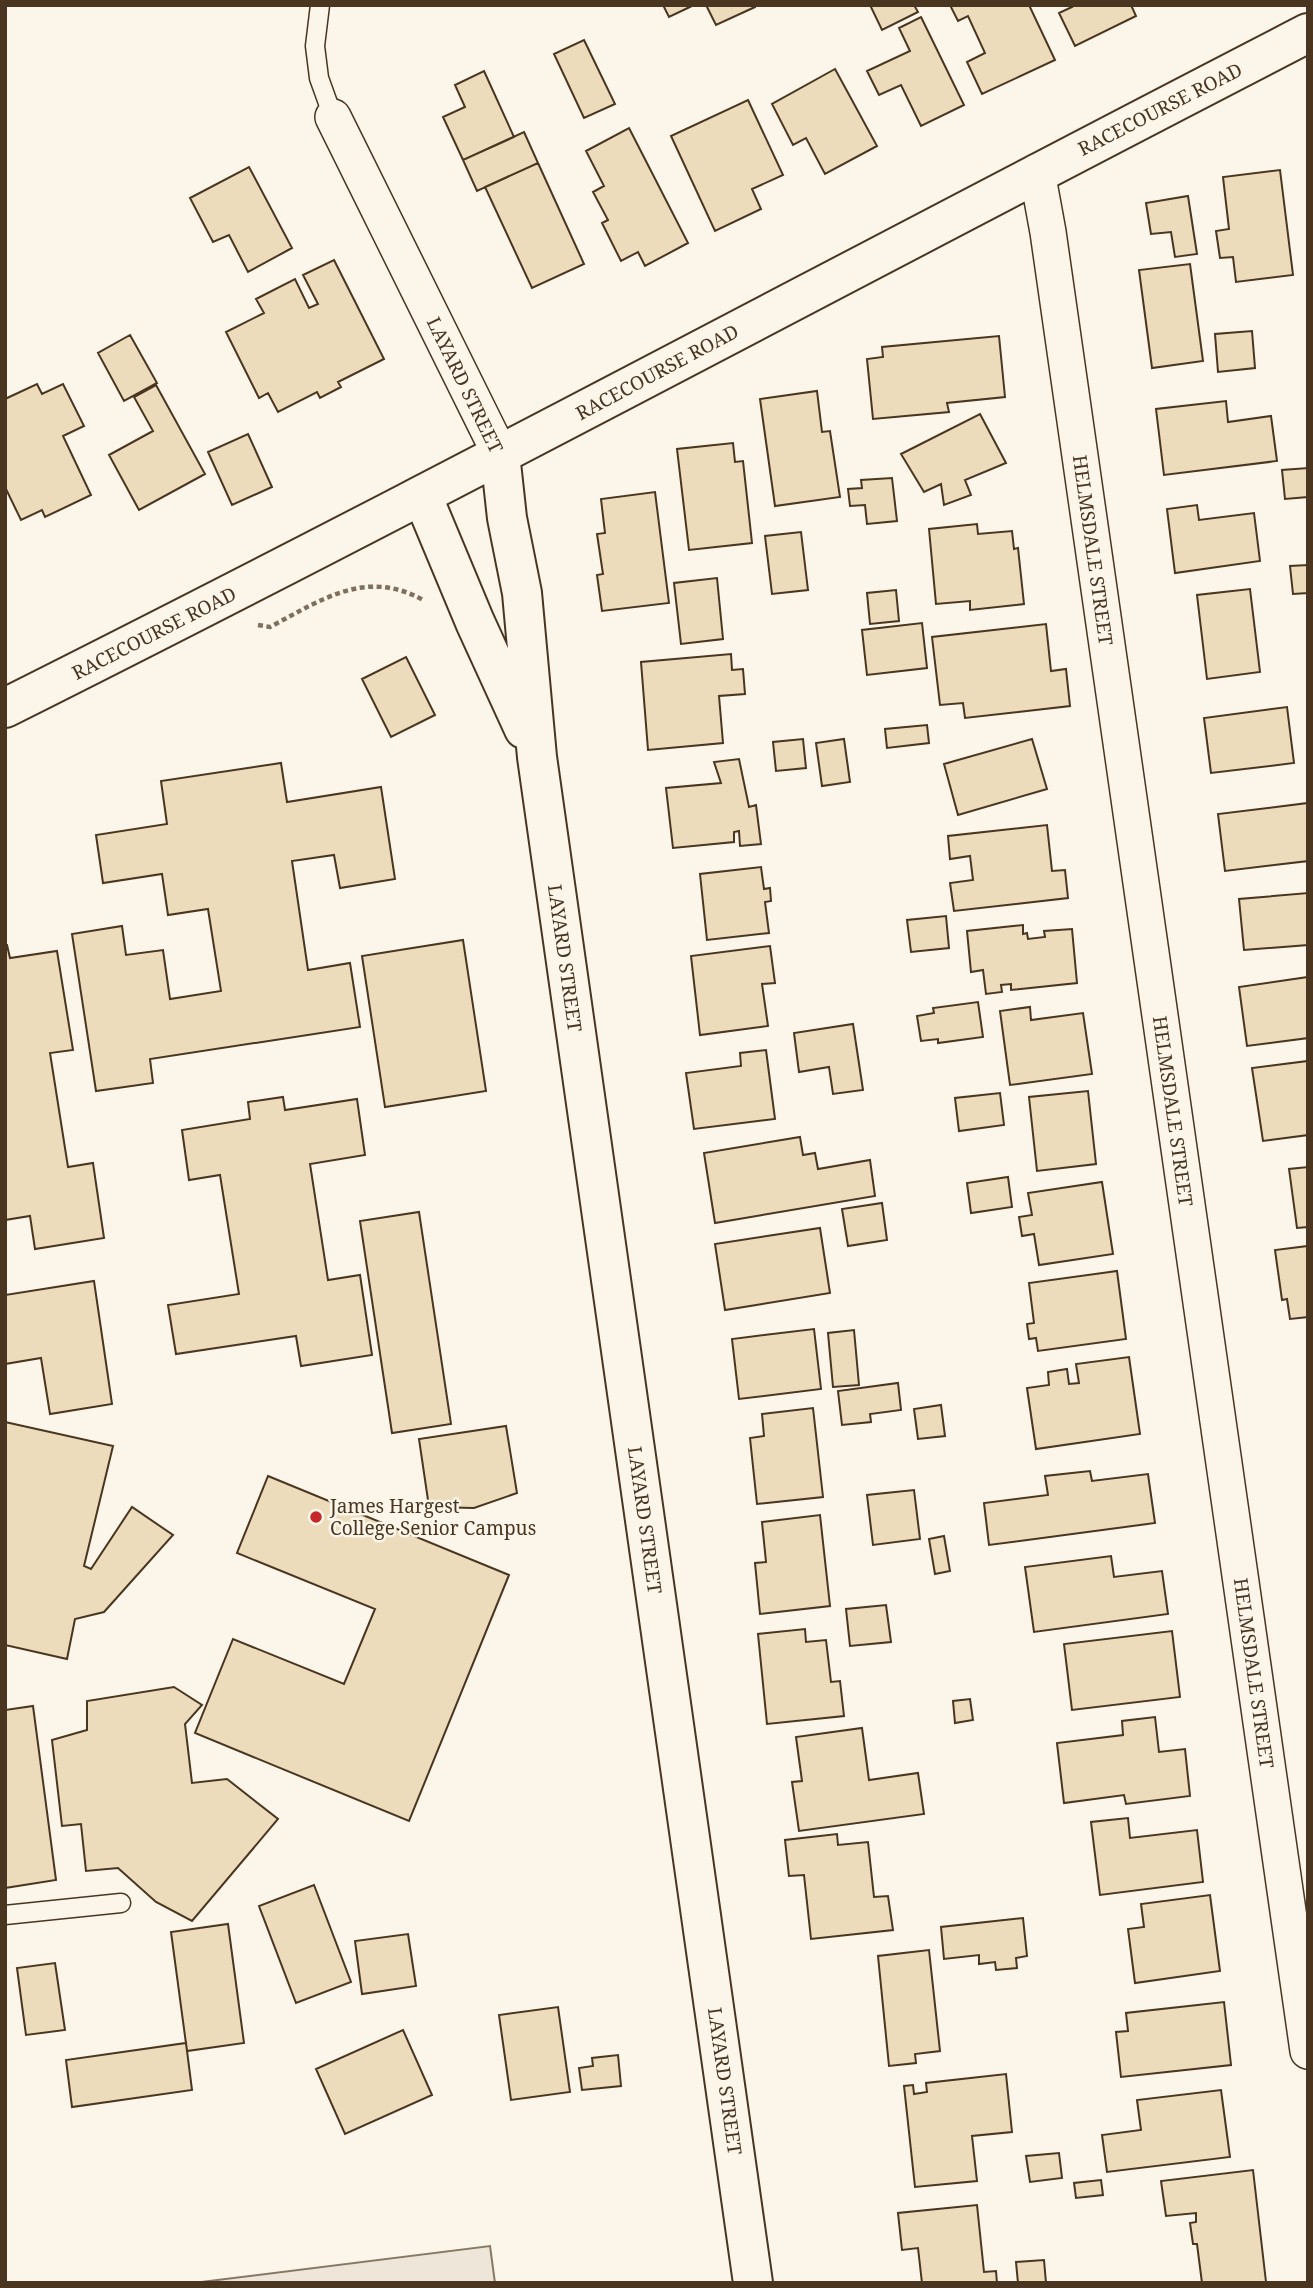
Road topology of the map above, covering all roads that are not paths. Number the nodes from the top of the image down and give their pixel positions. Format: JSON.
{"nodes":[{"id":1,"x":320,"y":5,"type":"edge"},
{"id":2,"x":1308,"y":33,"type":"edge"},
{"id":3,"x":332,"y":117,"type":"joint"},
{"id":4,"x":1037,"y":172,"type":"junction"},
{"id":5,"x":500,"y":454,"type":"junction"},
{"id":6,"x":422,"y":495,"type":"junction"},
{"id":7,"x":5,"y":708,"type":"edge"},
{"id":8,"x":537,"y":757,"type":"junction"},
{"id":9,"x":121,"y":1903,"type":"dead end"},
{"id":10,"x":5,"y":1915,"type":"edge"},
{"id":11,"x":1308,"y":2051,"type":"edge"},
{"id":12,"x":753,"y":2283,"type":"edge"}],
"edges":[{"from":1,"to":3,"type":"lane"},
{"from":2,"to":4,"type":"street","name":"RACECOURSE ROAD"},
{"from":3,"to":5,"type":"street","name":"LAYARD STREET"},
{"from":4,"to":5,"type":"street","name":"RACECOURSE ROAD"},
{"from":4,"to":11,"type":"street","name":"HELMSDALE STREET"},
{"from":5,"to":6,"type":"street","name":"RACECOURSE ROAD"},
{"from":5,"to":8,"type":"street","name":"LAYARD STREET"},
{"from":6,"to":7,"type":"street","name":"RACECOURSE ROAD"},
{"from":6,"to":8,"type":"street","name":"LAYARD STREET"},
{"from":8,"to":12,"type":"street","name":"LAYARD STREET"},
{"from":9,"to":10,"type":"lane"}]}
